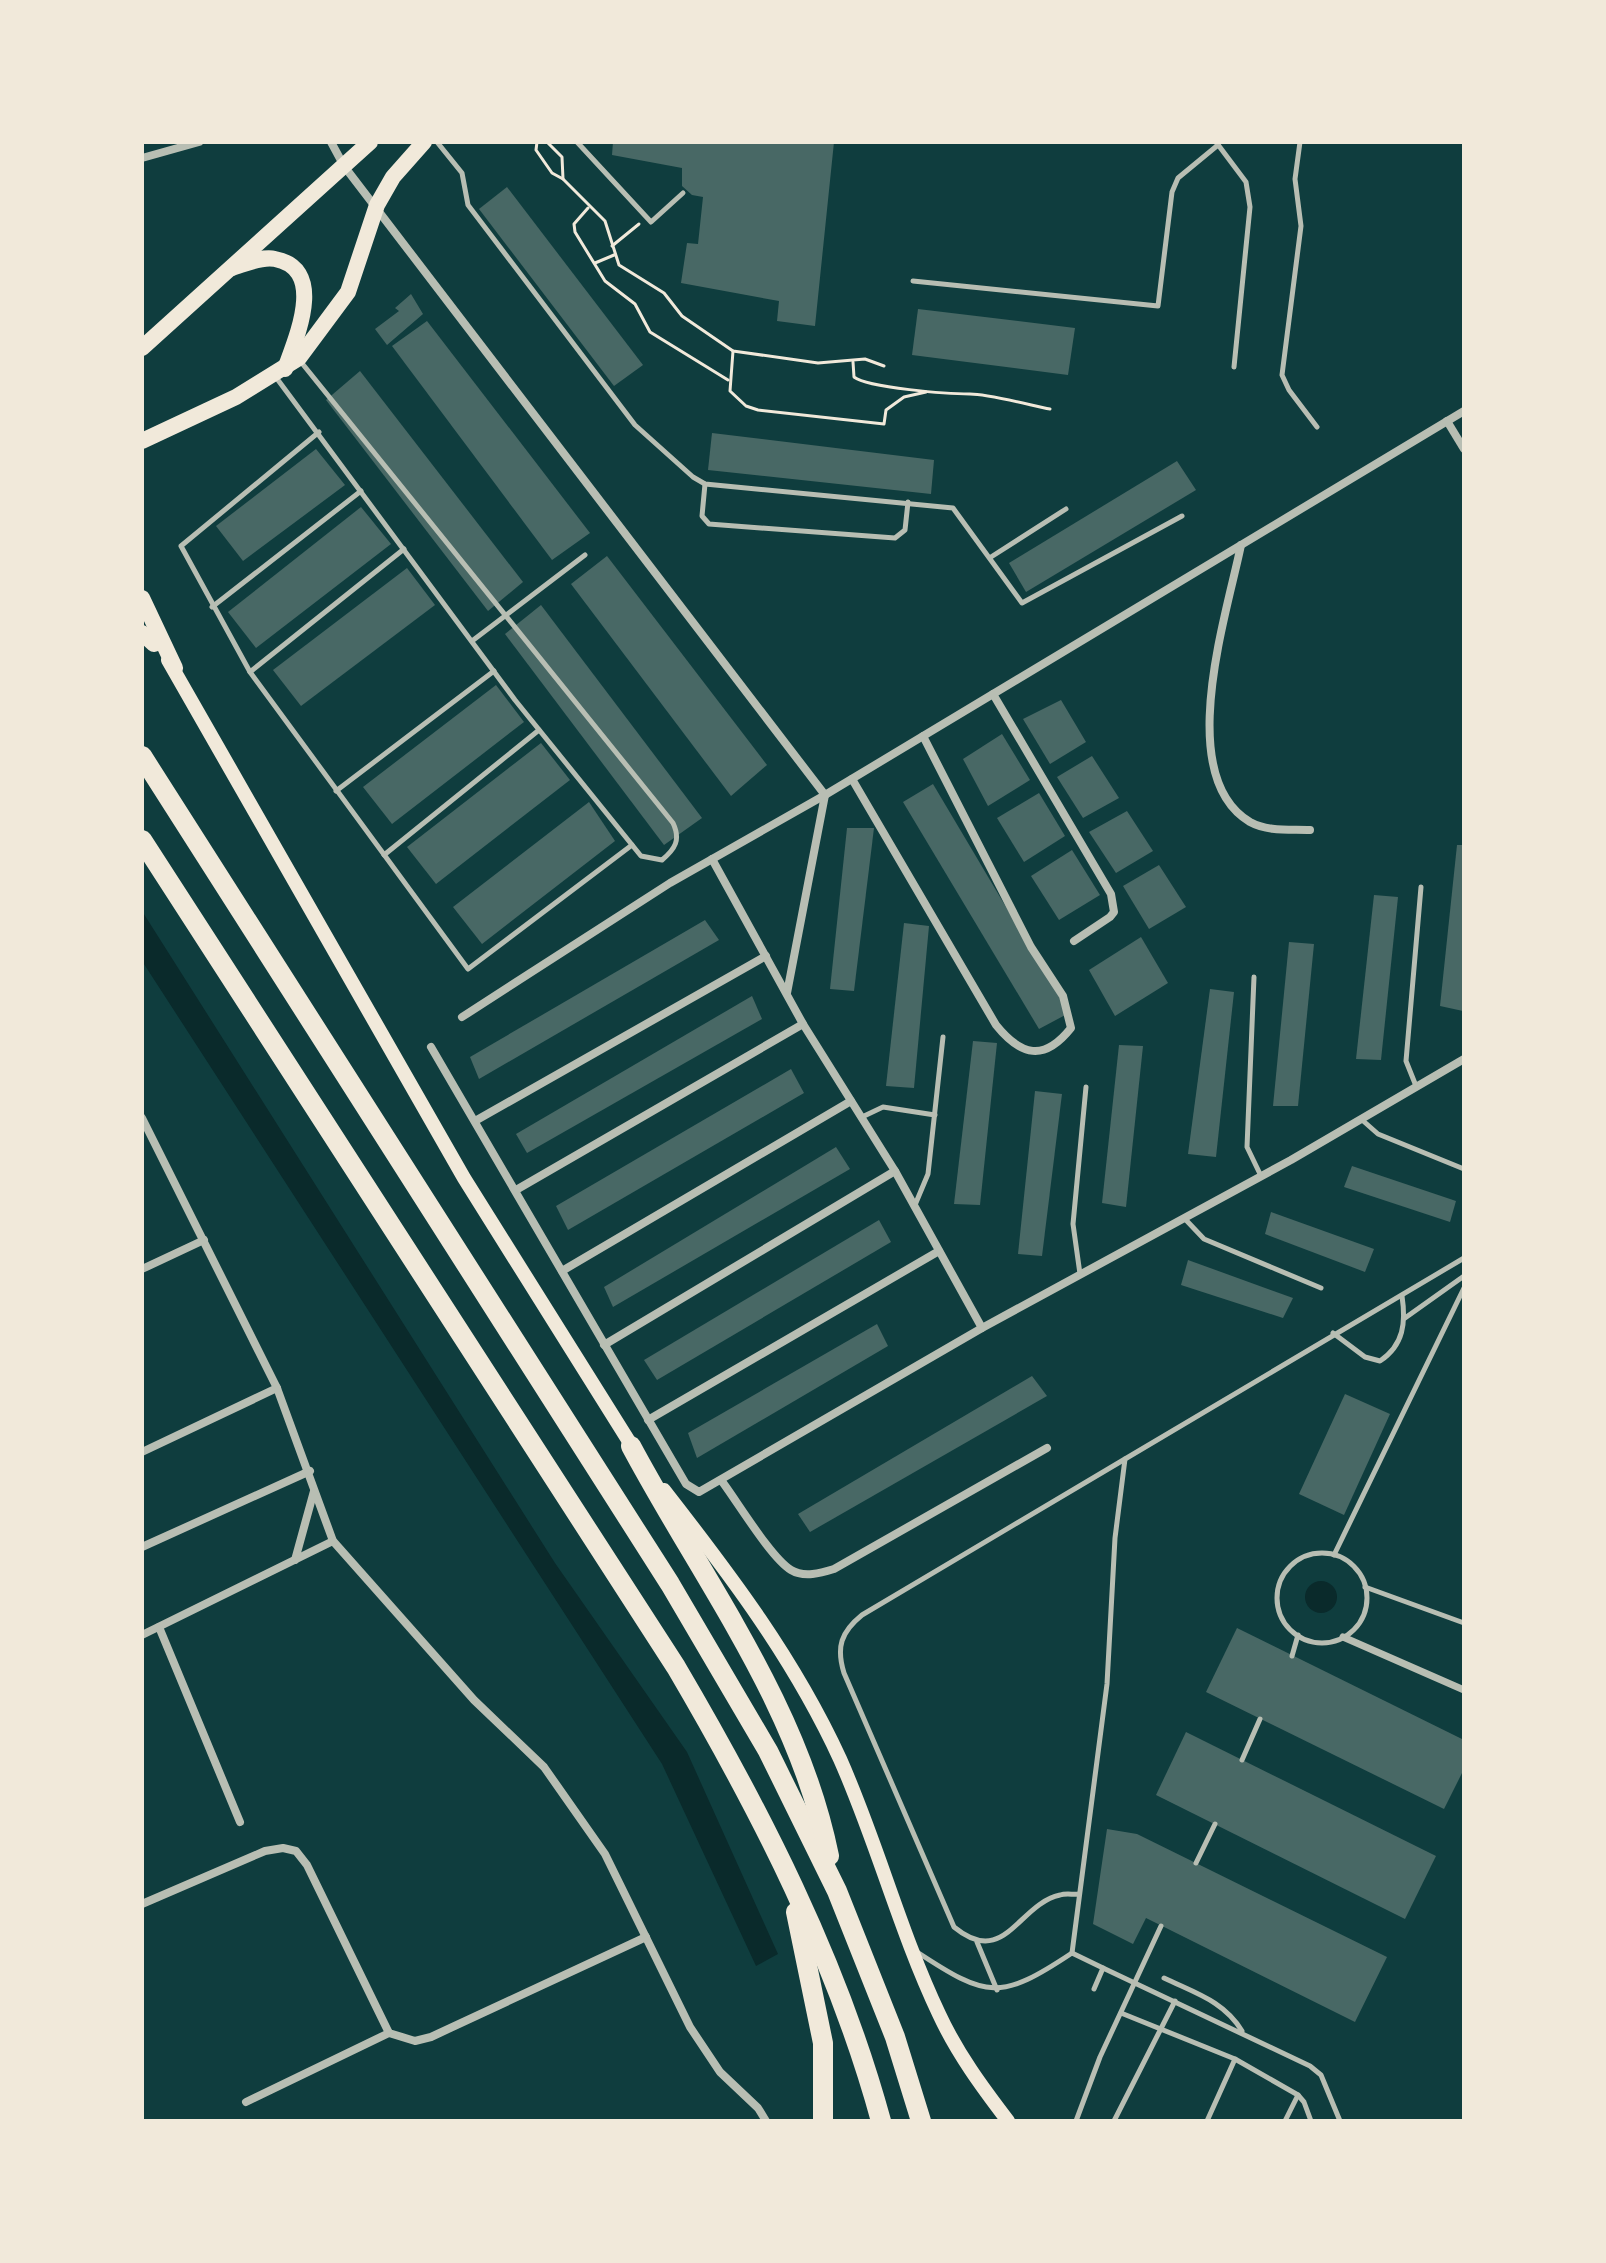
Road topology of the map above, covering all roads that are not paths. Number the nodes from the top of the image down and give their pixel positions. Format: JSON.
{"nodes":[{"id":1,"x":199,"y":142,"type":"edge"},
{"id":2,"x":331,"y":142,"type":"edge"},
{"id":3,"x":370,"y":142,"type":"edge"},
{"id":4,"x":424,"y":142,"type":"edge"},
{"id":5,"x":437,"y":142,"type":"edge"},
{"id":6,"x":577,"y":142,"type":"edge"},
{"id":7,"x":1300,"y":142,"type":"edge"},
{"id":8,"x":1217,"y":144,"type":"edge"},
{"id":9,"x":142,"y":158,"type":"edge"},
{"id":10,"x":344,"y":166,"type":"junction"},
{"id":11,"x":683,"y":193,"type":"dead end"},
{"id":12,"x":377,"y":205,"type":"junction"},
{"id":13,"x":226,"y":270,"type":"junction"},
{"id":14,"x":913,"y":281,"type":"dead end"},
{"id":15,"x":142,"y":348,"type":"edge"},
{"id":16,"x":1234,"y":367,"type":"dead end"},
{"id":17,"x":286,"y":368,"type":"junction"},
{"id":18,"x":1464,"y":411,"type":"edge"},
{"id":19,"x":1447,"y":421,"type":"junction"},
{"id":20,"x":1317,"y":427,"type":"dead end"},
{"id":21,"x":319,"y":432,"type":"junction"},
{"id":22,"x":142,"y":441,"type":"edge"},
{"id":23,"x":1464,"y":449,"type":"edge"},
{"id":24,"x":705,"y":484,"type":"junction"},
{"id":25,"x":361,"y":491,"type":"junction"},
{"id":26,"x":908,"y":502,"type":"junction"},
{"id":27,"x":1066,"y":509,"type":"dead end"},
{"id":28,"x":1182,"y":516,"type":"dead end"},
{"id":29,"x":1241,"y":545,"type":"junction"},
{"id":30,"x":404,"y":549,"type":"junction"},
{"id":31,"x":585,"y":555,"type":"dead end"},
{"id":32,"x":991,"y":557,"type":"junction"},
{"id":33,"x":142,"y":598,"type":"edge"},
{"id":34,"x":212,"y":607,"type":"junction"},
{"id":35,"x":505,"y":617,"type":"junction"},
{"id":36,"x":142,"y":623,"type":"edge"},
{"id":37,"x":148,"y":638,"type":"edge"},
{"id":38,"x":472,"y":641,"type":"junction"},
{"id":39,"x":175,"y":668,"type":"junction"},
{"id":40,"x":494,"y":671,"type":"junction"},
{"id":41,"x":250,"y":672,"type":"junction"},
{"id":42,"x":993,"y":694,"type":"junction"},
{"id":43,"x":539,"y":730,"type":"junction"},
{"id":44,"x":923,"y":736,"type":"junction"},
{"id":45,"x":142,"y":756,"type":"edge"},
{"id":46,"x":852,"y":779,"type":"junction"},
{"id":47,"x":336,"y":791,"type":"junction"},
{"id":48,"x":825,"y":795,"type":"junction"},
{"id":49,"x":1310,"y":830,"type":"dead end"},
{"id":50,"x":142,"y":840,"type":"edge"},
{"id":51,"x":632,"y":845,"type":"junction"},
{"id":52,"x":384,"y":855,"type":"junction"},
{"id":53,"x":712,"y":859,"type":"junction"},
{"id":54,"x":1421,"y":887,"type":"dead end"},
{"id":55,"x":1074,"y":941,"type":"dead end"},
{"id":56,"x":766,"y":956,"type":"junction"},
{"id":57,"x":1254,"y":977,"type":"dead end"},
{"id":58,"x":787,"y":993,"type":"junction"},
{"id":59,"x":462,"y":1017,"type":"dead end"},
{"id":60,"x":803,"y":1024,"type":"junction"},
{"id":61,"x":943,"y":1037,"type":"dead end"},
{"id":62,"x":431,"y":1047,"type":"dead end"},
{"id":63,"x":1464,"y":1059,"type":"edge"},
{"id":64,"x":1086,"y":1087,"type":"dead end"},
{"id":65,"x":1417,"y":1087,"type":"junction"},
{"id":66,"x":851,"y":1101,"type":"junction"},
{"id":67,"x":935,"y":1115,"type":"junction"},
{"id":68,"x":142,"y":1118,"type":"edge"},
{"id":69,"x":861,"y":1118,"type":"junction"},
{"id":70,"x":1361,"y":1119,"type":"junction"},
{"id":71,"x":475,"y":1121,"type":"junction"},
{"id":72,"x":1464,"y":1169,"type":"edge"},
{"id":73,"x":895,"y":1171,"type":"junction"},
{"id":74,"x":1261,"y":1176,"type":"junction"},
{"id":75,"x":516,"y":1190,"type":"junction"},
{"id":76,"x":915,"y":1206,"type":"junction"},
{"id":77,"x":1184,"y":1218,"type":"junction"},
{"id":78,"x":204,"y":1240,"type":"junction"},
{"id":79,"x":939,"y":1251,"type":"junction"},
{"id":80,"x":1464,"y":1258,"type":"edge"},
{"id":81,"x":142,"y":1269,"type":"edge"},
{"id":82,"x":562,"y":1271,"type":"junction"},
{"id":83,"x":1080,"y":1274,"type":"junction"},
{"id":84,"x":1464,"y":1276,"type":"edge"},
{"id":85,"x":1321,"y":1288,"type":"dead end"},
{"id":86,"x":1464,"y":1288,"type":"edge"},
{"id":87,"x":1402,"y":1296,"type":"junction"},
{"id":88,"x":1405,"y":1318,"type":"junction"},
{"id":89,"x":982,"y":1328,"type":"junction"},
{"id":90,"x":1333,"y":1333,"type":"junction"},
{"id":91,"x":604,"y":1345,"type":"junction"},
{"id":92,"x":277,"y":1388,"type":"junction"},
{"id":93,"x":648,"y":1420,"type":"junction"},
{"id":94,"x":631,"y":1446,"type":"junction"},
{"id":95,"x":1047,"y":1448,"type":"dead end"},
{"id":96,"x":142,"y":1452,"type":"edge"},
{"id":97,"x":1125,"y":1459,"type":"junction"},
{"id":98,"x":310,"y":1471,"type":"junction"},
{"id":99,"x":721,"y":1480,"type":"junction"},
{"id":100,"x":315,"y":1489,"type":"junction"},
{"id":101,"x":333,"y":1541,"type":"junction"},
{"id":102,"x":142,"y":1547,"type":"edge"},
{"id":103,"x":1334,"y":1555,"type":"junction"},
{"id":104,"x":295,"y":1560,"type":"junction"},
{"id":105,"x":1365,"y":1587,"type":"junction"},
{"id":106,"x":1464,"y":1623,"type":"edge"},
{"id":107,"x":159,"y":1627,"type":"junction"},
{"id":108,"x":142,"y":1635,"type":"edge"},
{"id":109,"x":1298,"y":1635,"type":"junction"},
{"id":110,"x":1343,"y":1637,"type":"junction"},
{"id":111,"x":1292,"y":1656,"type":"dead end"},
{"id":112,"x":1464,"y":1690,"type":"edge"},
{"id":113,"x":1260,"y":1719,"type":"dead end"},
{"id":114,"x":1242,"y":1760,"type":"dead end"},
{"id":115,"x":240,"y":1822,"type":"dead end"},
{"id":116,"x":1215,"y":1824,"type":"dead end"},
{"id":117,"x":1196,"y":1863,"type":"dead end"},
{"id":118,"x":793,"y":1888,"type":"junction"},
{"id":119,"x":837,"y":1891,"type":"junction"},
{"id":120,"x":1079,"y":1894,"type":"junction"},
{"id":121,"x":142,"y":1904,"type":"edge"},
{"id":122,"x":1161,"y":1926,"type":"dead end"},
{"id":123,"x":646,"y":1937,"type":"junction"},
{"id":124,"x":977,"y":1942,"type":"junction"},
{"id":125,"x":914,"y":1950,"type":"junction"},
{"id":126,"x":1072,"y":1953,"type":"junction"},
{"id":127,"x":1103,"y":1968,"type":"junction"},
{"id":128,"x":1164,"y":1978,"type":"dead end"},
{"id":129,"x":1136,"y":1983,"type":"junction"},
{"id":130,"x":1094,"y":1989,"type":"dead end"},
{"id":131,"x":997,"y":1991,"type":"junction"},
{"id":132,"x":1175,"y":2001,"type":"junction"},
{"id":133,"x":1121,"y":2013,"type":"junction"},
{"id":134,"x":1161,"y":2030,"type":"junction"},
{"id":135,"x":1242,"y":2032,"type":"junction"},
{"id":136,"x":389,"y":2033,"type":"junction"},
{"id":137,"x":1235,"y":2059,"type":"junction"},
{"id":138,"x":1298,"y":2095,"type":"junction"},
{"id":139,"x":246,"y":2102,"type":"dead end"},
{"id":140,"x":766,"y":2121,"type":"edge"},
{"id":141,"x":823,"y":2121,"type":"edge"},
{"id":142,"x":881,"y":2121,"type":"edge"},
{"id":143,"x":921,"y":2121,"type":"edge"},
{"id":144,"x":1008,"y":2121,"type":"edge"},
{"id":145,"x":1076,"y":2121,"type":"edge"},
{"id":146,"x":1114,"y":2121,"type":"edge"},
{"id":147,"x":1207,"y":2121,"type":"edge"},
{"id":148,"x":1285,"y":2121,"type":"edge"},
{"id":149,"x":1311,"y":2121,"type":"edge"},
{"id":150,"x":1340,"y":2121,"type":"edge"}],
"edges":[{"from":1,"to":9,"type":"street"},
{"from":2,"to":10,"type":"street"},
{"from":3,"to":10,"type":"main road"},
{"from":4,"to":12,"type":"main road"},
{"from":5,"to":24,"type":"lane"},
{"from":6,"to":11,"type":"lane"},
{"from":7,"to":20,"type":"lane"},
{"from":8,"to":14,"type":"lane"},
{"from":8,"to":16,"type":"lane"},
{"from":10,"to":12,"type":"street"},
{"from":10,"to":13,"type":"main road"},
{"from":12,"to":17,"type":"main road"},
{"from":12,"to":48,"type":"street"},
{"from":13,"to":15,"type":"main road"},
{"from":13,"to":17,"type":"main road"},
{"from":17,"to":21,"type":"lane"},
{"from":17,"to":22,"type":"main road"},
{"from":17,"to":35,"type":"lane"},
{"from":18,"to":19,"type":"street"},
{"from":19,"to":23,"type":"street"},
{"from":19,"to":29,"type":"street"},
{"from":21,"to":25,"type":"lane"},
{"from":21,"to":34,"type":"lane"},
{"from":24,"to":26,"type":"lane"},
{"from":24,"to":26,"type":"lane"},
{"from":25,"to":30,"type":"lane"},
{"from":25,"to":34,"type":"lane"},
{"from":26,"to":32,"type":"lane"},
{"from":27,"to":32,"type":"lane"},
{"from":28,"to":32,"type":"lane"},
{"from":29,"to":42,"type":"street"},
{"from":29,"to":49,"type":"street"},
{"from":30,"to":38,"type":"lane"},
{"from":30,"to":41,"type":"lane"},
{"from":31,"to":35,"type":"lane"},
{"from":33,"to":39,"type":"main road"},
{"from":34,"to":41,"type":"lane"},
{"from":35,"to":38,"type":"lane"},
{"from":35,"to":51,"type":"lane"},
{"from":36,"to":37,"type":"main road"},
{"from":37,"to":39,"type":"main road"},
{"from":38,"to":40,"type":"lane"},
{"from":39,"to":94,"type":"main road"},
{"from":40,"to":43,"type":"lane"},
{"from":40,"to":47,"type":"lane"},
{"from":41,"to":47,"type":"lane"},
{"from":42,"to":44,"type":"street"},
{"from":42,"to":55,"type":"street"},
{"from":43,"to":51,"type":"lane"},
{"from":43,"to":52,"type":"lane"},
{"from":44,"to":46,"type":"street"},
{"from":44,"to":46,"type":"street"},
{"from":45,"to":119,"type":"highway"},
{"from":46,"to":48,"type":"street"},
{"from":47,"to":52,"type":"lane"},
{"from":48,"to":53,"type":"street"},
{"from":48,"to":58,"type":"street"},
{"from":50,"to":118,"type":"highway"},
{"from":51,"to":52,"type":"lane"},
{"from":53,"to":56,"type":"street"},
{"from":53,"to":59,"type":"street"},
{"from":54,"to":65,"type":"lane"},
{"from":56,"to":58,"type":"street"},
{"from":56,"to":71,"type":"street"},
{"from":57,"to":74,"type":"lane"},
{"from":58,"to":60,"type":"street"},
{"from":60,"to":66,"type":"street"},
{"from":60,"to":75,"type":"street"},
{"from":61,"to":67,"type":"lane"},
{"from":62,"to":71,"type":"street"},
{"from":63,"to":65,"type":"street"},
{"from":64,"to":83,"type":"lane"},
{"from":65,"to":70,"type":"street"},
{"from":66,"to":69,"type":"street"},
{"from":66,"to":82,"type":"street"},
{"from":67,"to":69,"type":"lane"},
{"from":67,"to":76,"type":"lane"},
{"from":68,"to":78,"type":"street"},
{"from":69,"to":73,"type":"street"},
{"from":70,"to":72,"type":"lane"},
{"from":70,"to":74,"type":"street"},
{"from":71,"to":75,"type":"street"},
{"from":73,"to":76,"type":"street"},
{"from":73,"to":91,"type":"street"},
{"from":74,"to":77,"type":"street"},
{"from":75,"to":82,"type":"street"},
{"from":76,"to":79,"type":"street"},
{"from":77,"to":83,"type":"street"},
{"from":77,"to":85,"type":"lane"},
{"from":78,"to":81,"type":"street"},
{"from":78,"to":92,"type":"street"},
{"from":79,"to":89,"type":"street"},
{"from":79,"to":93,"type":"street"},
{"from":80,"to":87,"type":"lane"},
{"from":82,"to":91,"type":"street"},
{"from":83,"to":89,"type":"street"},
{"from":84,"to":88,"type":"lane"},
{"from":86,"to":103,"type":"lane"},
{"from":87,"to":88,"type":"lane"},
{"from":87,"to":90,"type":"lane"},
{"from":88,"to":90,"type":"lane"},
{"from":89,"to":99,"type":"street"},
{"from":90,"to":97,"type":"lane"},
{"from":91,"to":93,"type":"street"},
{"from":92,"to":96,"type":"street"},
{"from":92,"to":98,"type":"street"},
{"from":93,"to":99,"type":"street"},
{"from":94,"to":119,"type":"highway"},
{"from":94,"to":125,"type":"main road"},
{"from":95,"to":99,"type":"street"},
{"from":97,"to":120,"type":"lane"},
{"from":97,"to":124,"type":"lane"},
{"from":98,"to":100,"type":"street"},
{"from":98,"to":102,"type":"street"},
{"from":100,"to":101,"type":"street"},
{"from":100,"to":104,"type":"street"},
{"from":101,"to":104,"type":"street"},
{"from":101,"to":123,"type":"street"},
{"from":103,"to":105,"type":"lane"},
{"from":103,"to":109,"type":"lane"},
{"from":104,"to":107,"type":"street"},
{"from":105,"to":106,"type":"lane"},
{"from":105,"to":110,"type":"lane"},
{"from":107,"to":108,"type":"street"},
{"from":107,"to":115,"type":"street"},
{"from":109,"to":110,"type":"lane"},
{"from":109,"to":111,"type":"lane"},
{"from":110,"to":112,"type":"street"},
{"from":113,"to":114,"type":"lane"},
{"from":116,"to":117,"type":"lane"},
{"from":118,"to":141,"type":"highway"},
{"from":118,"to":142,"type":"highway"},
{"from":119,"to":143,"type":"highway"},
{"from":120,"to":124,"type":"lane"},
{"from":120,"to":126,"type":"lane"},
{"from":121,"to":136,"type":"street"},
{"from":122,"to":129,"type":"lane"},
{"from":123,"to":136,"type":"street"},
{"from":123,"to":140,"type":"street"},
{"from":124,"to":131,"type":"lane"},
{"from":125,"to":131,"type":"lane"},
{"from":125,"to":144,"type":"main road"},
{"from":126,"to":127,"type":"lane"},
{"from":126,"to":131,"type":"lane"},
{"from":127,"to":129,"type":"lane"},
{"from":127,"to":130,"type":"lane"},
{"from":128,"to":135,"type":"lane"},
{"from":129,"to":132,"type":"lane"},
{"from":129,"to":133,"type":"lane"},
{"from":132,"to":134,"type":"lane"},
{"from":132,"to":135,"type":"lane"},
{"from":133,"to":134,"type":"lane"},
{"from":133,"to":145,"type":"lane"},
{"from":134,"to":137,"type":"lane"},
{"from":134,"to":146,"type":"lane"},
{"from":135,"to":150,"type":"lane"},
{"from":136,"to":139,"type":"street"},
{"from":137,"to":138,"type":"lane"},
{"from":137,"to":147,"type":"lane"},
{"from":138,"to":148,"type":"lane"},
{"from":138,"to":149,"type":"lane"}]}
